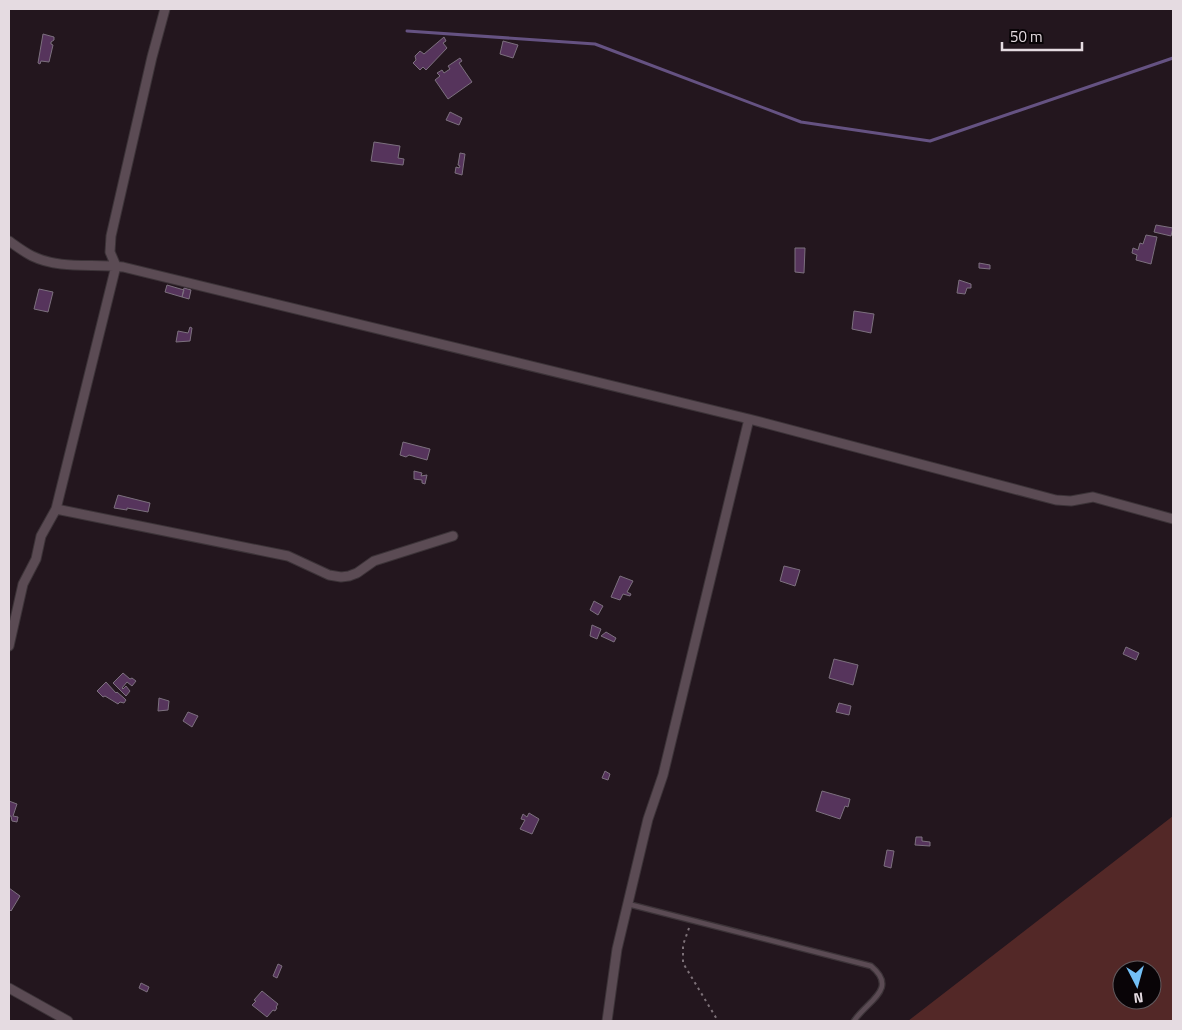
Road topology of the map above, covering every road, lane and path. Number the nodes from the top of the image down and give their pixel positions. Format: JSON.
{"nodes":[{"id":1,"x":165,"y":9,"type":"edge"},
{"id":2,"x":9,"y":241,"type":"edge"},
{"id":3,"x":116,"y":266,"type":"junction"},
{"id":4,"x":749,"y":419,"type":"junction"},
{"id":5,"x":56,"y":509,"type":"junction"},
{"id":6,"x":1173,"y":519,"type":"edge"},
{"id":7,"x":453,"y":536,"type":"dead end"},
{"id":8,"x":9,"y":646,"type":"edge"},
{"id":9,"x":628,"y":904,"type":"junction"},
{"id":10,"x":692,"y":921,"type":"junction"},
{"id":11,"x":9,"y":988,"type":"edge"},
{"id":12,"x":68,"y":1021,"type":"edge"},
{"id":13,"x":607,"y":1021,"type":"edge"},
{"id":14,"x":718,"y":1021,"type":"edge"},
{"id":15,"x":854,"y":1021,"type":"edge"}],
"edges":[{"from":1,"to":3,"type":"street"},
{"from":2,"to":3,"type":"street"},
{"from":3,"to":4,"type":"street"},
{"from":3,"to":5,"type":"street"},
{"from":4,"to":6,"type":"street"},
{"from":4,"to":9,"type":"street"},
{"from":5,"to":7,"type":"street"},
{"from":5,"to":8,"type":"street"},
{"from":9,"to":10,"type":"lane"},
{"from":9,"to":13,"type":"street"},
{"from":10,"to":14,"type":"path"},
{"from":10,"to":15,"type":"lane"},
{"from":11,"to":12,"type":"street"}]}
